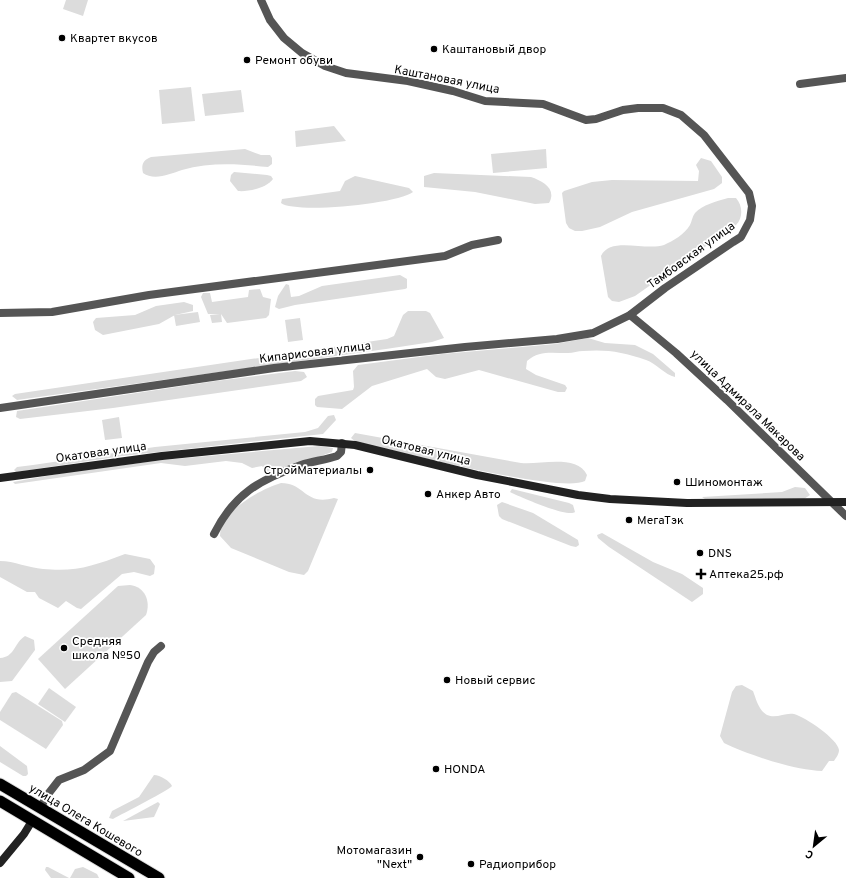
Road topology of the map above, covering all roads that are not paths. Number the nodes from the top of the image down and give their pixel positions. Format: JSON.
{"nodes":[{"id":1,"x":261,"y":0,"type":"edge"},
{"id":2,"x":846,"y":78,"type":"edge"},
{"id":3,"x":800,"y":84,"type":"dead end"},
{"id":4,"x":752,"y":206,"type":"joint"},
{"id":5,"x":498,"y":240,"type":"dead end"},
{"id":6,"x":0,"y":313,"type":"edge"},
{"id":7,"x":630,"y":315,"type":"junction"},
{"id":8,"x":0,"y":408,"type":"edge"},
{"id":9,"x":342,"y":443,"type":"junction"},
{"id":10,"x":0,"y":478,"type":"edge"},
{"id":11,"x":832,"y":502,"type":"junction"},
{"id":12,"x":846,"y":502,"type":"edge"},
{"id":13,"x":846,"y":516,"type":"edge"},
{"id":14,"x":214,"y":534,"type":"dead end"},
{"id":15,"x":161,"y":646,"type":"dead end"},
{"id":16,"x":0,"y":784,"type":"edge"},
{"id":17,"x":0,"y":801,"type":"edge"},
{"id":18,"x":41,"y":808,"type":"junction"},
{"id":19,"x":32,"y":821,"type":"junction"},
{"id":20,"x":0,"y":862,"type":"edge"},
{"id":21,"x":129,"y":878,"type":"edge"},
{"id":22,"x":159,"y":878,"type":"edge"}],
"edges":[{"from":1,"to":4,"type":"street","name":"Каштановая улица"},
{"from":2,"to":3,"type":"street"},
{"from":4,"to":7,"type":"street","name":"Тамбовская улица"},
{"from":5,"to":6,"type":"street"},
{"from":7,"to":8,"type":"street","name":"Кипарисовая улица"},
{"from":7,"to":11,"type":"street","name":"улица Адмирала Макарова"},
{"from":9,"to":10,"type":"main road","name":"Окатовая улица"},
{"from":9,"to":11,"type":"main road","name":"Окатовая улица"},
{"from":9,"to":14,"type":"street"},
{"from":11,"to":12,"type":"main road","name":"Окатовая улица"},
{"from":11,"to":13,"type":"street","name":"улица Адмирала Макарова"},
{"from":15,"to":18,"type":"street"},
{"from":16,"to":18,"type":"highway","name":"улица Олега Кошевого"},
{"from":17,"to":19,"type":"highway"},
{"from":18,"to":22,"type":"highway","name":"улица Олега Кошевого"},
{"from":19,"to":20,"type":"main road"},
{"from":19,"to":21,"type":"highway"}]}
